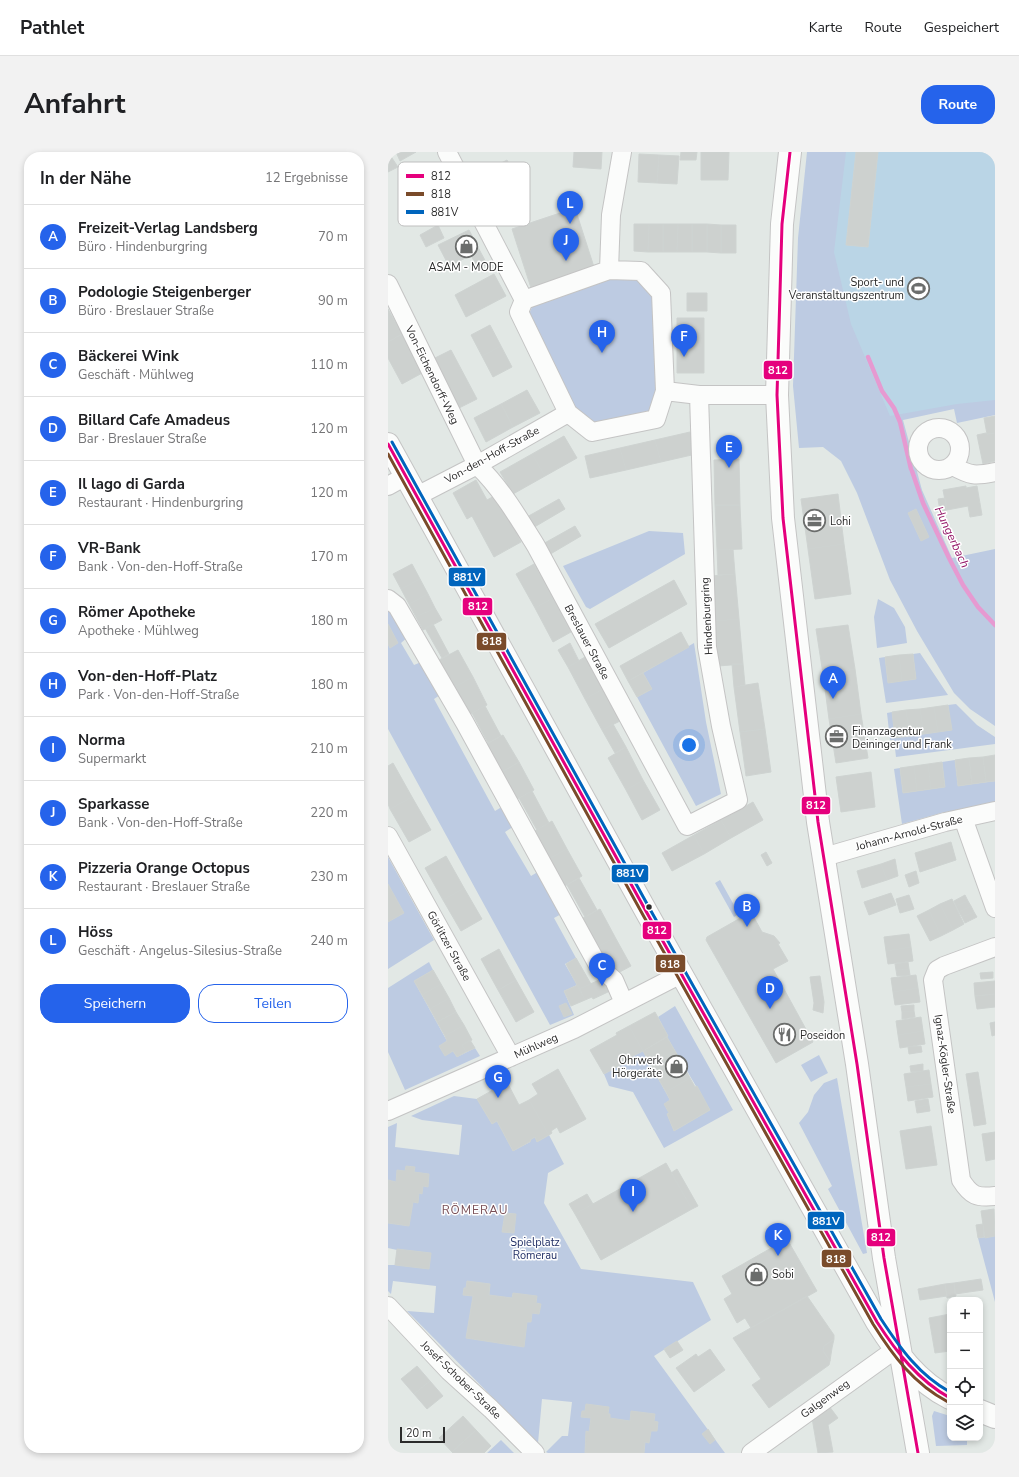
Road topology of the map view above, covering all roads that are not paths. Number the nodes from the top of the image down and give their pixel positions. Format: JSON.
{"nodes":[{"id":1,"x":447,"y":152,"type":"edge"},
{"id":2,"x":622,"y":152,"type":"edge"},
{"id":3,"x":790,"y":152,"type":"edge"},
{"id":4,"x":452,"y":162,"type":"edge"},
{"id":5,"x":486,"y":226,"type":"edge"},
{"id":6,"x":609,"y":270,"type":"junction"},
{"id":7,"x":388,"y":284,"type":"edge"},
{"id":8,"x":524,"y":300,"type":"junction"},
{"id":9,"x":665,"y":391,"type":"junction"},
{"id":10,"x":699,"y":395,"type":"junction"},
{"id":11,"x":777,"y":395,"type":"junction"},
{"id":12,"x":568,"y":413,"type":"junction"},
{"id":13,"x":388,"y":444,"type":"edge"},
{"id":14,"x":477,"y":465,"type":"junction"},
{"id":15,"x":953,"y":466,"type":"dead end"},
{"id":16,"x":995,"y":472,"type":"edge"},
{"id":17,"x":397,"y":481,"type":"edge"},
{"id":18,"x":417,"y":496,"type":"junction"},
{"id":19,"x":388,"y":599,"type":"edge"},
{"id":20,"x":995,"y":811,"type":"edge"},
{"id":21,"x":963,"y":818,"type":"junction"},
{"id":22,"x":687,"y":826,"type":"joint"},
{"id":23,"x":388,"y":836,"type":"edge"},
{"id":24,"x":824,"y":857,"type":"junction"},
{"id":25,"x":995,"y":908,"type":"edge"},
{"id":26,"x":995,"y":947,"type":"edge"},
{"id":27,"x":681,"y":974,"type":"junction"},
{"id":28,"x":624,"y":1003,"type":"junction"},
{"id":29,"x":511,"y":1057,"type":"junction"},
{"id":30,"x":388,"y":1111,"type":"edge"},
{"id":31,"x":995,"y":1196,"type":"edge"},
{"id":32,"x":388,"y":1306,"type":"edge"},
{"id":33,"x":899,"y":1352,"type":"junction"},
{"id":34,"x":947,"y":1396,"type":"edge"},
{"id":35,"x":983,"y":1412,"type":"edge"},
{"id":36,"x":995,"y":1417,"type":"edge"},
{"id":37,"x":535,"y":1453,"type":"edge"},
{"id":38,"x":751,"y":1453,"type":"edge"},
{"id":39,"x":918,"y":1453,"type":"edge"}],
"edges":[{"from":1,"to":4,"type":"street"},
{"from":2,"to":6,"type":"street"},
{"from":3,"to":11,"type":"main road"},
{"from":5,"to":8,"type":"street"},
{"from":6,"to":8,"type":"street"},
{"from":6,"to":9,"type":"street"},
{"from":7,"to":14,"type":"street","name":"Von-Eichendorff-Weg"},
{"from":8,"to":12,"type":"street"},
{"from":9,"to":10,"type":"street"},
{"from":9,"to":12,"type":"street"},
{"from":10,"to":11,"type":"street"},
{"from":10,"to":22,"type":"street","name":"Hindenburgring"},
{"from":11,"to":24,"type":"main road"},
{"from":12,"to":14,"type":"street","name":"Von-den-Hoff-Straße"},
{"from":13,"to":17,"type":"main road"},
{"from":14,"to":18,"type":"street","name":"Von-den-Hoff-Straße"},
{"from":14,"to":22,"type":"street","name":"Breslauer Straße"},
{"from":15,"to":16,"type":"street"},
{"from":17,"to":18,"type":"main road"},
{"from":18,"to":27,"type":"main road"},
{"from":19,"to":28,"type":"street"},
{"from":20,"to":21,"type":"street","name":"Johann-Arnold-Straße"},
{"from":21,"to":24,"type":"street","name":"Johann-Arnold-Straße"},
{"from":21,"to":25,"type":"street"},
{"from":23,"to":29,"type":"street","name":"Görlitzer Straße"},
{"from":24,"to":33,"type":"main road"},
{"from":26,"to":31,"type":"street","name":"Ignaz-Kögler-Straße"},
{"from":27,"to":28,"type":"street","name":"Mühlweg"},
{"from":27,"to":33,"type":"main road"},
{"from":28,"to":29,"type":"street","name":"Mühlweg"},
{"from":29,"to":30,"type":"street","name":"Mühlweg"},
{"from":32,"to":37,"type":"street","name":"Josef-Schober-Straße"},
{"from":33,"to":34,"type":"main road"},
{"from":33,"to":38,"type":"street","name":"Galgenweg"},
{"from":33,"to":39,"type":"main road"},
{"from":35,"to":36,"type":"main road"}]}
